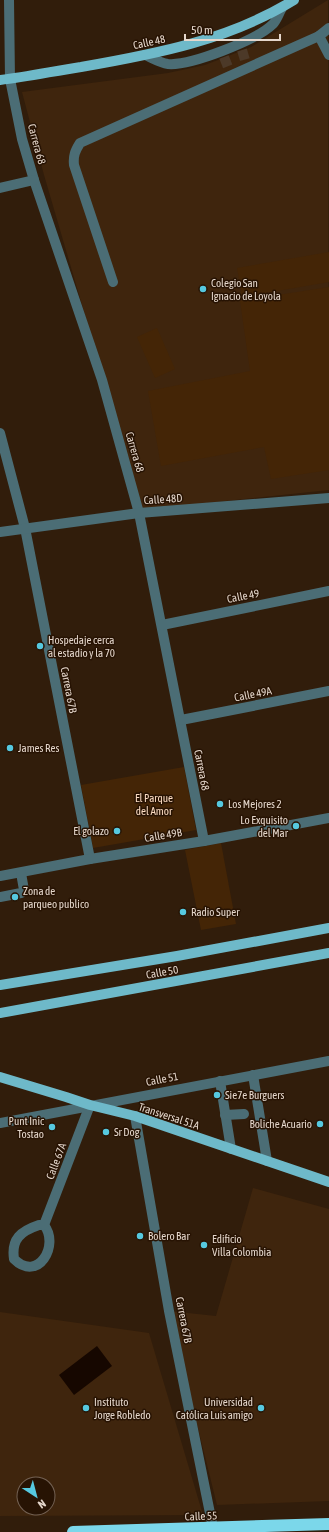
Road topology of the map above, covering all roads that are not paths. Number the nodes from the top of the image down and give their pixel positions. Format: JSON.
{"nodes":[{"id":1,"x":9,"y":0,"type":"edge"},
{"id":2,"x":294,"y":0,"type":"edge"},
{"id":3,"x":282,"y":8,"type":"junction"},
{"id":4,"x":329,"y":28,"type":"edge"},
{"id":5,"x":319,"y":36,"type":"junction"},
{"id":6,"x":145,"y":55,"type":"junction"},
{"id":7,"x":329,"y":55,"type":"edge"},
{"id":8,"x":244,"y":56,"type":"junction"},
{"id":9,"x":226,"y":63,"type":"junction"},
{"id":10,"x":5,"y":79,"type":"edge"},
{"id":11,"x":34,"y":180,"type":"junction"},
{"id":12,"x":0,"y":188,"type":"edge"},
{"id":13,"x":113,"y":282,"type":"dead end"},
{"id":14,"x":0,"y":433,"type":"edge"},
{"id":15,"x":329,"y":498,"type":"edge"},
{"id":16,"x":139,"y":513,"type":"junction"},
{"id":17,"x":25,"y":528,"type":"junction"},
{"id":18,"x":0,"y":532,"type":"edge"},
{"id":19,"x":329,"y":591,"type":"edge"},
{"id":20,"x":162,"y":625,"type":"junction"},
{"id":21,"x":329,"y":692,"type":"edge"},
{"id":22,"x":181,"y":720,"type":"junction"},
{"id":23,"x":329,"y":818,"type":"edge"},
{"id":24,"x":204,"y":841,"type":"junction"},
{"id":25,"x":90,"y":859,"type":"junction"},
{"id":26,"x":21,"y":873,"type":"junction"},
{"id":27,"x":0,"y":876,"type":"edge"},
{"id":28,"x":0,"y":897,"type":"edge"},
{"id":29,"x":329,"y":928,"type":"edge"},
{"id":30,"x":329,"y":953,"type":"edge"},
{"id":31,"x":0,"y":985,"type":"edge"},
{"id":32,"x":0,"y":1013,"type":"edge"},
{"id":33,"x":329,"y":1061,"type":"edge"},
{"id":34,"x":253,"y":1075,"type":"junction"},
{"id":35,"x":0,"y":1077,"type":"edge"},
{"id":36,"x":220,"y":1080,"type":"junction"},
{"id":37,"x":90,"y":1105,"type":"junction"},
{"id":38,"x":244,"y":1114,"type":"dead end"},
{"id":39,"x":225,"y":1115,"type":"junction"},
{"id":40,"x":135,"y":1116,"type":"junction"},
{"id":41,"x":0,"y":1123,"type":"edge"},
{"id":42,"x":231,"y":1149,"type":"junction"},
{"id":43,"x":267,"y":1161,"type":"junction"},
{"id":44,"x":329,"y":1182,"type":"edge"},
{"id":45,"x":44,"y":1225,"type":"dead end"},
{"id":46,"x":329,"y":1524,"type":"edge"},
{"id":47,"x":213,"y":1528,"type":"junction"},
{"id":48,"x":73,"y":1532,"type":"edge"}],
"edges":[{"from":1,"to":10,"type":"street","name":"Carrera 68"},
{"from":2,"to":3,"type":"main road","name":"Calle 48"},
{"from":3,"to":6,"type":"main road","name":"Calle 48"},
{"from":3,"to":8,"type":"street"},
{"from":4,"to":5,"type":"street"},
{"from":5,"to":7,"type":"street"},
{"from":5,"to":8,"type":"street"},
{"from":6,"to":9,"type":"street"},
{"from":6,"to":10,"type":"main road","name":"Calle 48"},
{"from":8,"to":9,"type":"street"},
{"from":8,"to":9,"type":"street"},
{"from":9,"to":13,"type":"street"},
{"from":10,"to":11,"type":"street","name":"Carrera 68"},
{"from":11,"to":12,"type":"street"},
{"from":11,"to":16,"type":"street","name":"Carrera 68"},
{"from":14,"to":17,"type":"street","name":"Carrera 67B"},
{"from":15,"to":16,"type":"street","name":"Calle 48D"},
{"from":16,"to":17,"type":"street","name":"Calle 48D"},
{"from":16,"to":20,"type":"street","name":"Carrera 68"},
{"from":17,"to":18,"type":"street","name":"Calle 48D"},
{"from":17,"to":25,"type":"street","name":"Carrera 67B"},
{"from":19,"to":20,"type":"street","name":"Calle 49"},
{"from":20,"to":22,"type":"street","name":"Carrera 68"},
{"from":21,"to":22,"type":"street","name":"Calle 49A"},
{"from":22,"to":24,"type":"street","name":"Carrera 68"},
{"from":23,"to":24,"type":"street","name":"Calle 49B"},
{"from":24,"to":25,"type":"street","name":"Calle 49B"},
{"from":25,"to":26,"type":"street","name":"Calle 49B"},
{"from":26,"to":27,"type":"street","name":"Calle 49B"},
{"from":26,"to":28,"type":"street"},
{"from":29,"to":31,"type":"main road","name":"Calle 50"},
{"from":30,"to":32,"type":"main road","name":"Calle 50"},
{"from":33,"to":34,"type":"street","name":"Calle 51"},
{"from":34,"to":36,"type":"street","name":"Calle 51"},
{"from":34,"to":43,"type":"street"},
{"from":35,"to":37,"type":"main road","name":"Transversal 51A"},
{"from":36,"to":37,"type":"street","name":"Calle 51"},
{"from":36,"to":39,"type":"street"},
{"from":37,"to":40,"type":"main road","name":"Transversal 51A"},
{"from":37,"to":41,"type":"street","name":"Calle 51"},
{"from":37,"to":45,"type":"street","name":"Calle 67A"},
{"from":38,"to":39,"type":"street"},
{"from":39,"to":42,"type":"street"},
{"from":40,"to":42,"type":"main road","name":"Transversal 51A"},
{"from":40,"to":47,"type":"street","name":"Carrera 67B"},
{"from":42,"to":43,"type":"main road","name":"Transversal 51A"},
{"from":43,"to":44,"type":"main road","name":"Transversal 51A"},
{"from":46,"to":47,"type":"highway","name":"Calle 55"},
{"from":47,"to":48,"type":"highway","name":"Calle 55"}]}
